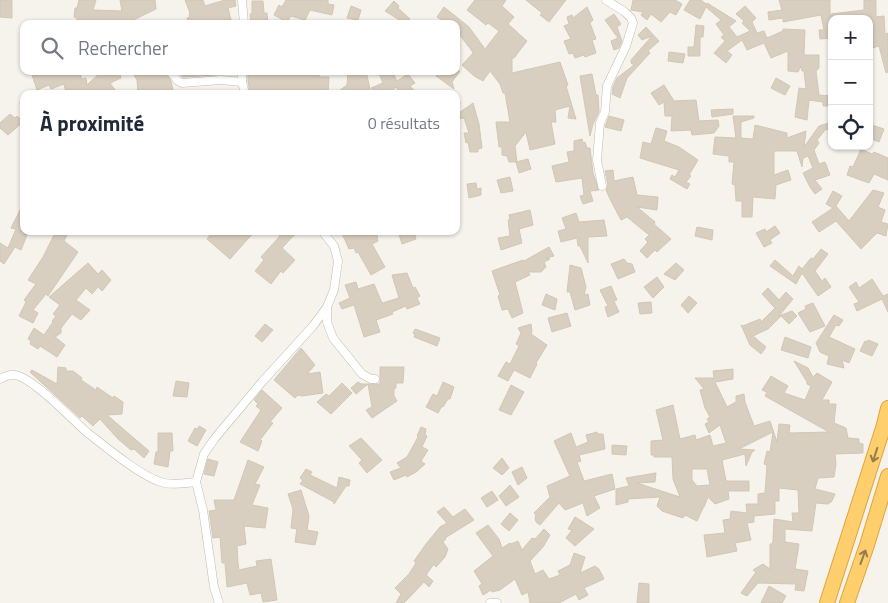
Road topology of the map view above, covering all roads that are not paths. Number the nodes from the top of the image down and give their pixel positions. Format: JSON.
{"nodes":[{"id":1,"x":242,"y":0,"type":"edge"},
{"id":2,"x":606,"y":0,"type":"edge"},
{"id":3,"x":244,"y":20,"type":"edge"},
{"id":4,"x":173,"y":75,"type":"edge"},
{"id":5,"x":242,"y":75,"type":"edge"},
{"id":6,"x":242,"y":82,"type":"junction"},
{"id":7,"x":244,"y":90,"type":"edge"},
{"id":8,"x":602,"y":186,"type":"dead end"},
{"id":9,"x":325,"y":235,"type":"edge"},
{"id":10,"x":327,"y":307,"type":"junction"},
{"id":11,"x":0,"y":379,"type":"edge"},
{"id":12,"x":375,"y":379,"type":"dead end"},
{"id":13,"x":888,"y":408,"type":"edge"},
{"id":14,"x":888,"y":476,"type":"edge"},
{"id":15,"x":196,"y":482,"type":"junction"},
{"id":16,"x":218,"y":603,"type":"edge"},
{"id":17,"x":490,"y":603,"type":"edge"},
{"id":18,"x":498,"y":603,"type":"edge"},
{"id":19,"x":827,"y":603,"type":"edge"},
{"id":20,"x":847,"y":603,"type":"edge"}],
"edges":[{"from":1,"to":3,"type":"street"},
{"from":2,"to":8,"type":"street"},
{"from":4,"to":6,"type":"street"},
{"from":5,"to":6,"type":"street"},
{"from":6,"to":7,"type":"street"},
{"from":9,"to":10,"type":"street"},
{"from":10,"to":12,"type":"street"},
{"from":10,"to":15,"type":"street"},
{"from":11,"to":15,"type":"street"},
{"from":13,"to":19,"type":"highway","one_way":true},
{"from":20,"to":14,"type":"highway","one_way":true},
{"from":15,"to":16,"type":"street"},
{"from":17,"to":18,"type":"street"}]}
